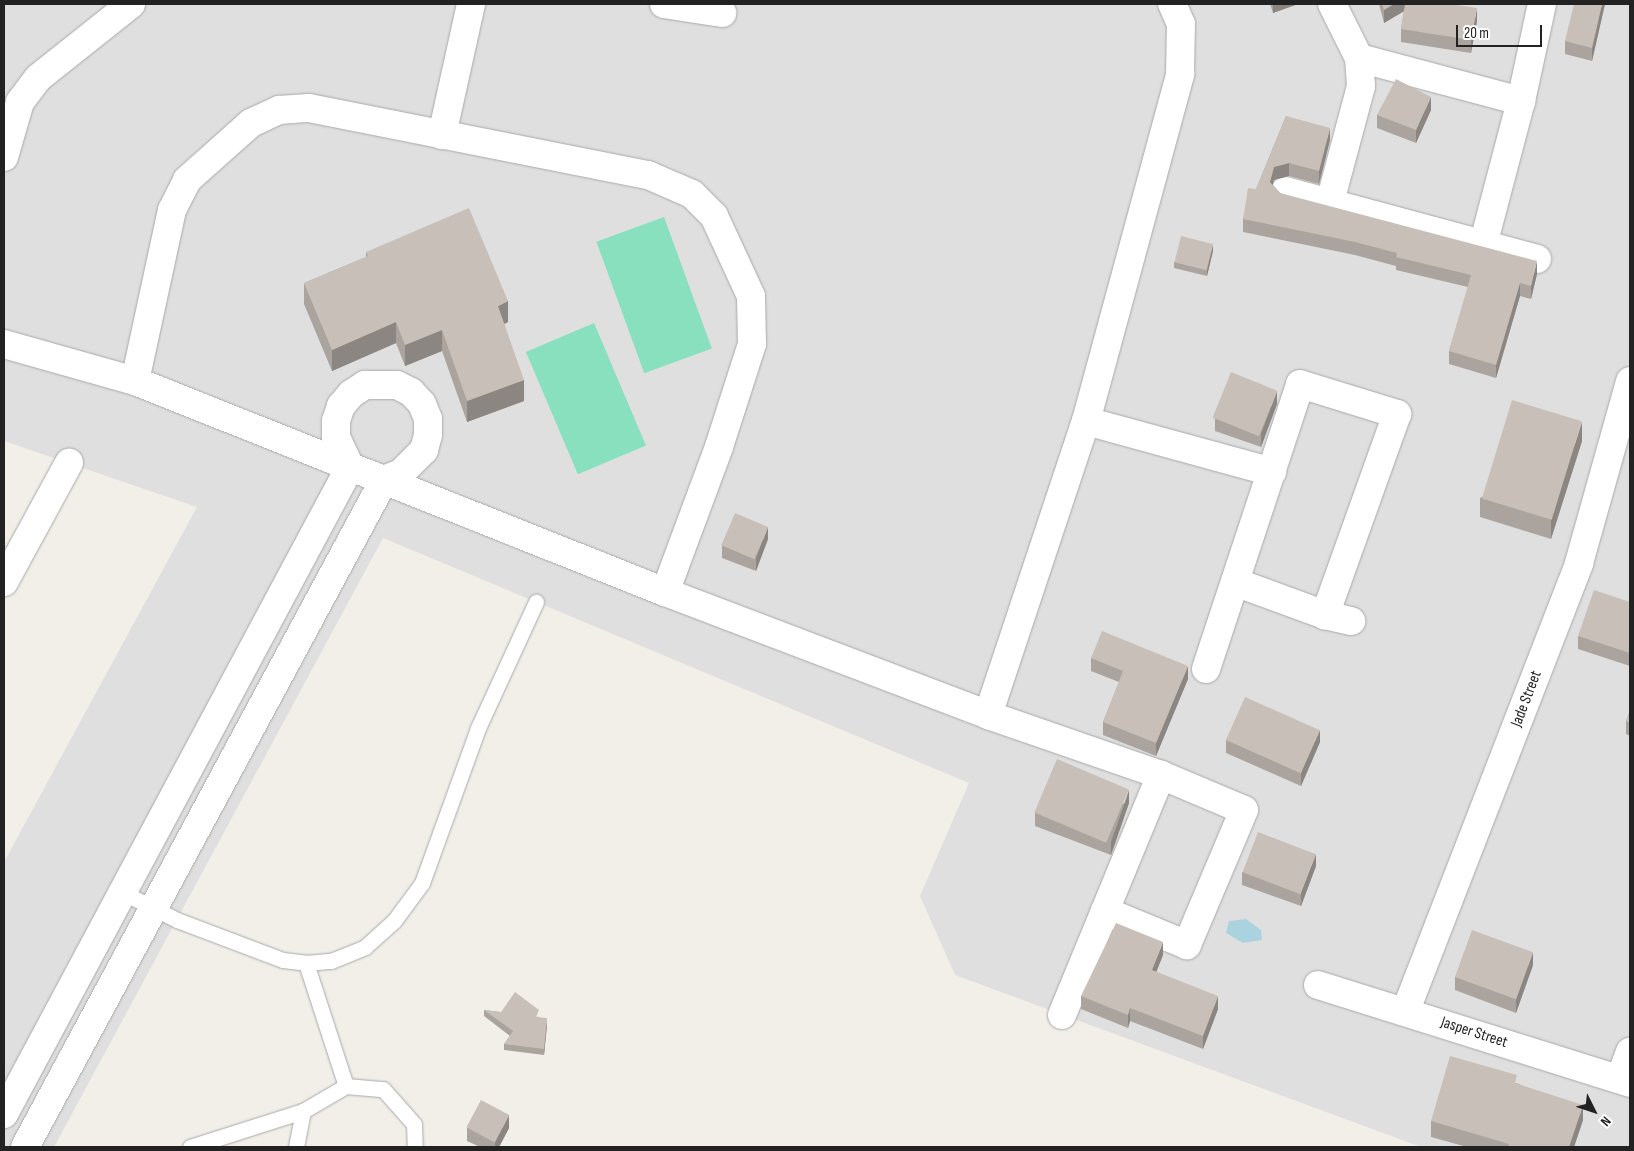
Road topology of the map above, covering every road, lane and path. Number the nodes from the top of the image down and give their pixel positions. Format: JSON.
{"nodes":[{"id":1,"x":131,"y":4,"type":"edge"},
{"id":2,"x":471,"y":4,"type":"edge"},
{"id":3,"x":664,"y":4,"type":"edge"},
{"id":4,"x":1172,"y":4,"type":"edge"},
{"id":5,"x":1332,"y":4,"type":"edge"},
{"id":6,"x":1542,"y":4,"type":"edge"},
{"id":7,"x":722,"y":13,"type":"dead end"},
{"id":8,"x":1359,"y":58,"type":"junction"},
{"id":9,"x":1522,"y":101,"type":"junction"},
{"id":10,"x":442,"y":135,"type":"junction"},
{"id":11,"x":4,"y":157,"type":"edge"},
{"id":12,"x":1285,"y":190,"type":"dead end"},
{"id":13,"x":1330,"y":202,"type":"junction"},
{"id":14,"x":1483,"y":245,"type":"junction"},
{"id":15,"x":1537,"y":259,"type":"edge"},
{"id":16,"x":4,"y":344,"type":"edge"},
{"id":17,"x":134,"y":381,"type":"junction"},
{"id":18,"x":1630,"y":381,"type":"edge"},
{"id":19,"x":1086,"y":421,"type":"junction"},
{"id":20,"x":69,"y":463,"type":"dead end"},
{"id":21,"x":350,"y":467,"type":"junction"},
{"id":22,"x":1272,"y":472,"type":"junction"},
{"id":23,"x":384,"y":480,"type":"junction"},
{"id":24,"x":4,"y":582,"type":"edge"},
{"id":25,"x":1235,"y":582,"type":"junction"},
{"id":26,"x":665,"y":592,"type":"junction"},
{"id":27,"x":536,"y":602,"type":"dead end"},
{"id":28,"x":1325,"y":615,"type":"junction"},
{"id":29,"x":1351,"y":621,"type":"dead end"},
{"id":30,"x":1206,"y":669,"type":"dead end"},
{"id":31,"x":988,"y":714,"type":"junction"},
{"id":32,"x":1161,"y":775,"type":"junction"},
{"id":33,"x":122,"y":892,"type":"junction"},
{"id":34,"x":154,"y":908,"type":"junction"},
{"id":35,"x":1105,"y":911,"type":"junction"},
{"id":36,"x":306,"y":963,"type":"junction"},
{"id":37,"x":1318,"y":985,"type":"dead end"},
{"id":38,"x":1406,"y":1010,"type":"junction"},
{"id":39,"x":1062,"y":1015,"type":"dead end"},
{"id":40,"x":1630,"y":1052,"type":"edge"},
{"id":41,"x":1625,"y":1081,"type":"edge"},
{"id":42,"x":346,"y":1086,"type":"junction"},
{"id":43,"x":303,"y":1111,"type":"junction"},
{"id":44,"x":4,"y":1114,"type":"edge"},
{"id":45,"x":25,"y":1147,"type":"edge"},
{"id":46,"x":190,"y":1147,"type":"edge"},
{"id":47,"x":296,"y":1147,"type":"edge"},
{"id":48,"x":416,"y":1147,"type":"edge"}],
"edges":[{"from":1,"to":11,"type":"street"},
{"from":2,"to":10,"type":"street"},
{"from":3,"to":7,"type":"street"},
{"from":4,"to":19,"type":"street"},
{"from":5,"to":8,"type":"street"},
{"from":6,"to":9,"type":"street"},
{"from":8,"to":9,"type":"street"},
{"from":8,"to":13,"type":"street"},
{"from":9,"to":14,"type":"street"},
{"from":10,"to":17,"type":"street"},
{"from":10,"to":26,"type":"street"},
{"from":12,"to":13,"type":"street"},
{"from":13,"to":14,"type":"street"},
{"from":14,"to":15,"type":"street"},
{"from":16,"to":17,"type":"street"},
{"from":17,"to":21,"type":"street"},
{"from":18,"to":38,"type":"street","name":"Jade Street"},
{"from":19,"to":22,"type":"street"},
{"from":19,"to":31,"type":"street"},
{"from":20,"to":24,"type":"street"},
{"from":21,"to":23,"type":"street"},
{"from":21,"to":23,"type":"street"},
{"from":21,"to":33,"type":"street"},
{"from":22,"to":25,"type":"street"},
{"from":22,"to":28,"type":"street"},
{"from":23,"to":26,"type":"street"},
{"from":23,"to":34,"type":"street"},
{"from":25,"to":28,"type":"street"},
{"from":25,"to":30,"type":"street"},
{"from":26,"to":31,"type":"street"},
{"from":27,"to":36,"type":"lane"},
{"from":28,"to":29,"type":"street"},
{"from":31,"to":32,"type":"street"},
{"from":32,"to":35,"type":"street"},
{"from":32,"to":35,"type":"street"},
{"from":33,"to":34,"type":"lane"},
{"from":33,"to":44,"type":"street"},
{"from":34,"to":36,"type":"lane"},
{"from":34,"to":45,"type":"street"},
{"from":35,"to":39,"type":"street"},
{"from":36,"to":42,"type":"lane"},
{"from":37,"to":38,"type":"street","name":"Jasper Street"},
{"from":38,"to":41,"type":"street","name":"Jasper Street"},
{"from":40,"to":41,"type":"street"},
{"from":42,"to":43,"type":"lane"},
{"from":42,"to":48,"type":"lane"},
{"from":43,"to":46,"type":"lane"},
{"from":43,"to":47,"type":"lane"}]}
